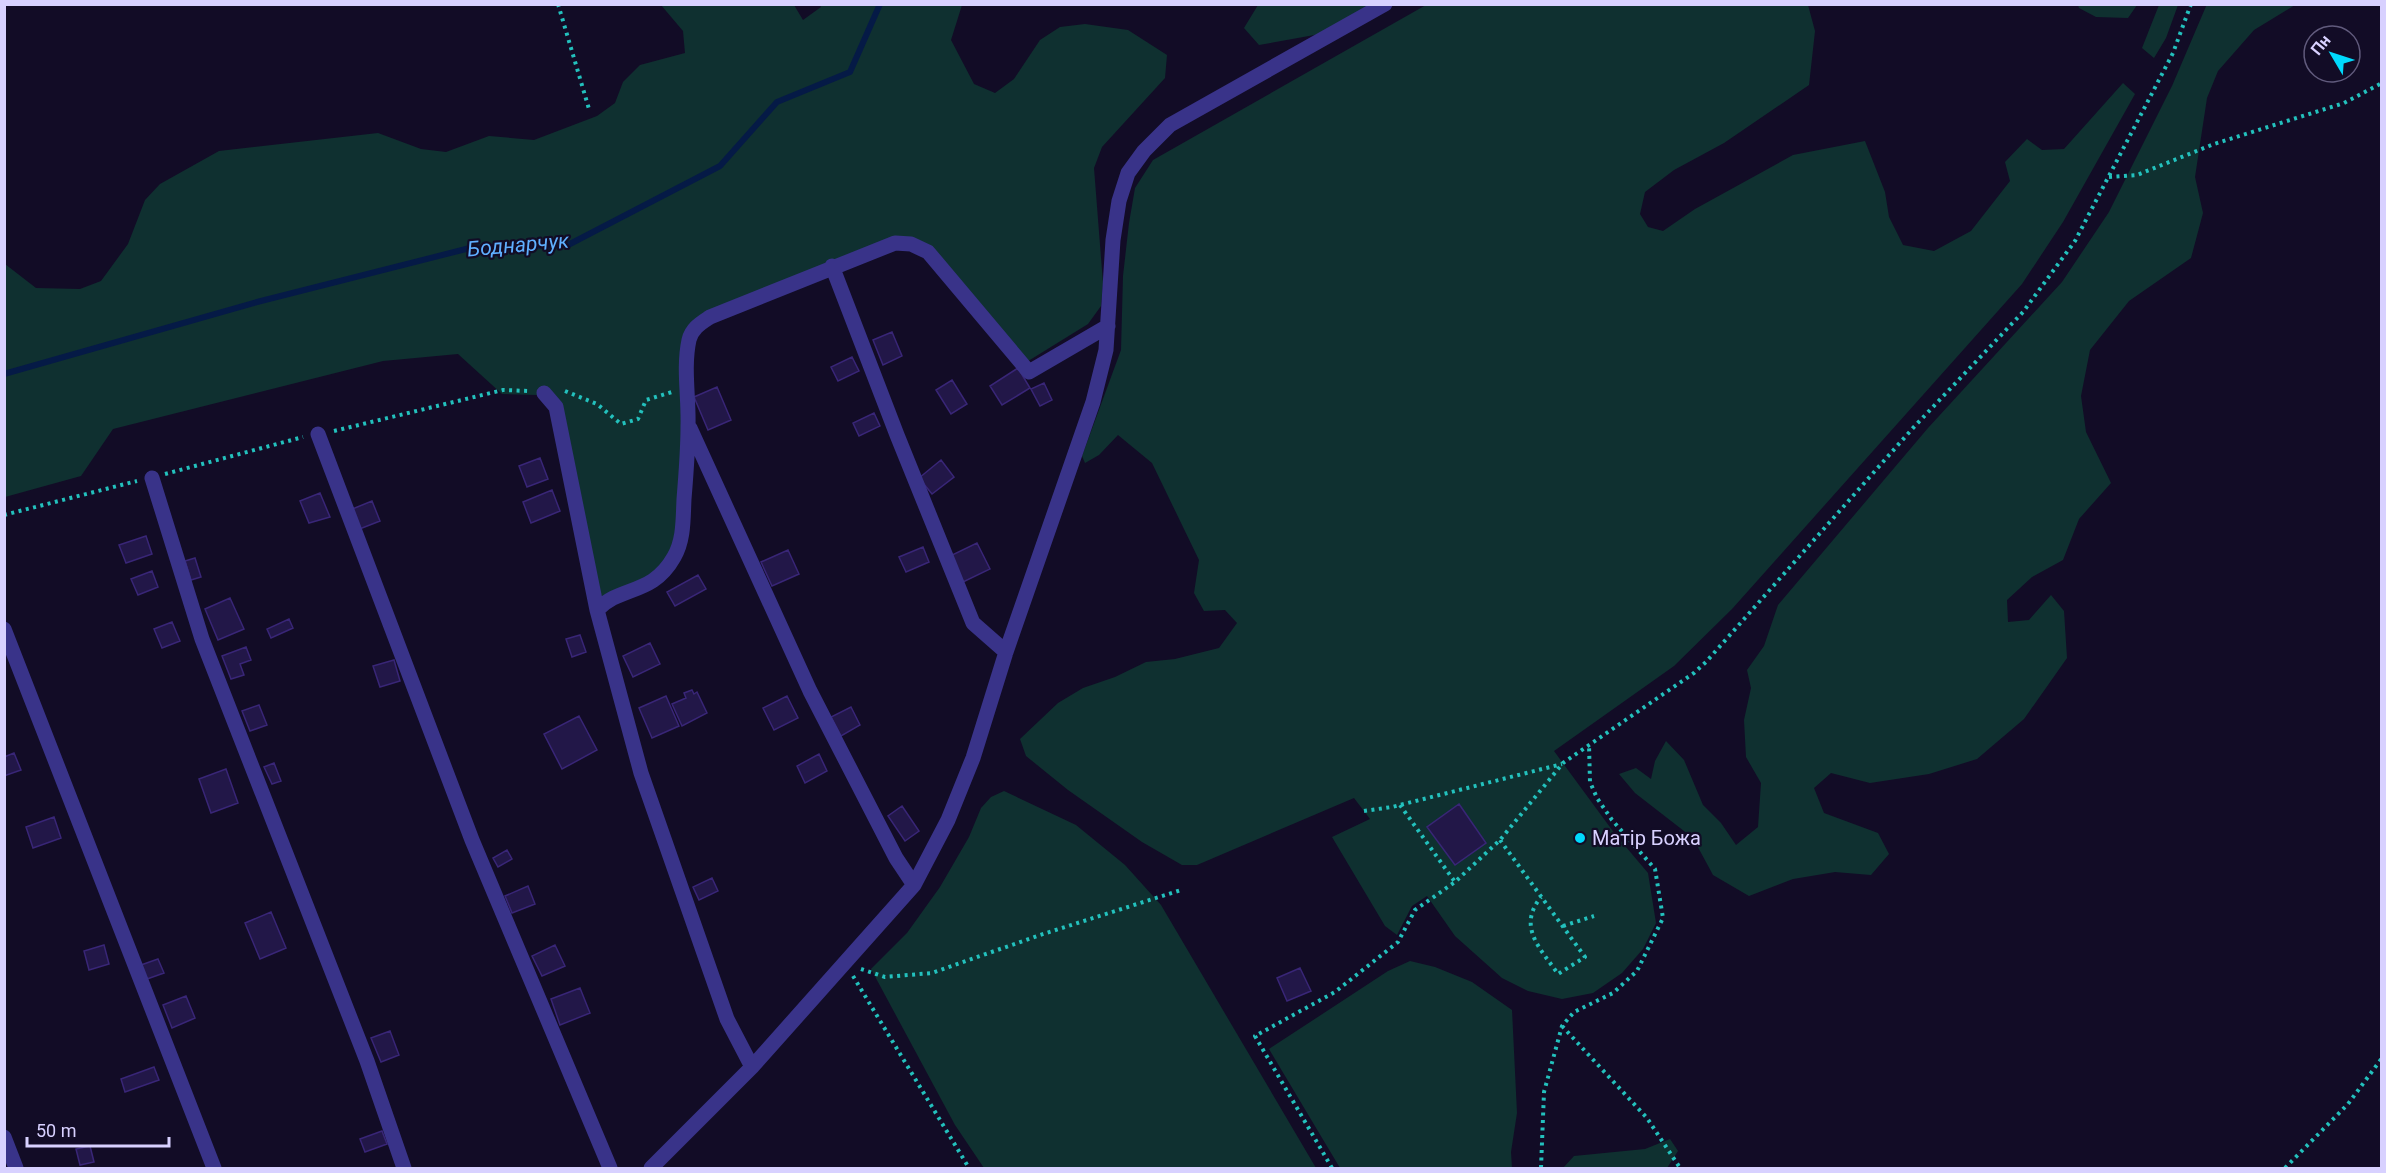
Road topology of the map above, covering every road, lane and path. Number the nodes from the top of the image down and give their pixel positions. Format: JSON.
{"nodes":[{"id":1,"x":558,"y":4,"type":"edge"},
{"id":2,"x":1384,"y":4,"type":"edge"},
{"id":3,"x":2191,"y":4,"type":"edge"},
{"id":4,"x":2382,"y":83,"type":"edge"},
{"id":5,"x":589,"y":109,"type":"dead end"},
{"id":6,"x":2109,"y":177,"type":"junction"},
{"id":7,"x":832,"y":266,"type":"junction"},
{"id":8,"x":1108,"y":326,"type":"junction"},
{"id":9,"x":687,"y":388,"type":"junction"},
{"id":10,"x":544,"y":393,"type":"junction"},
{"id":11,"x":688,"y":425,"type":"junction"},
{"id":12,"x":318,"y":434,"type":"junction"},
{"id":13,"x":152,"y":477,"type":"junction"},
{"id":14,"x":4,"y":515,"type":"edge"},
{"id":15,"x":597,"y":610,"type":"junction"},
{"id":16,"x":4,"y":629,"type":"edge"},
{"id":17,"x":1006,"y":652,"type":"junction"},
{"id":18,"x":1589,"y":744,"type":"junction"},
{"id":19,"x":1563,"y":763,"type":"junction"},
{"id":20,"x":1400,"y":805,"type":"junction"},
{"id":21,"x":1364,"y":812,"type":"dead end"},
{"id":22,"x":1500,"y":840,"type":"junction"},
{"id":23,"x":1455,"y":882,"type":"junction"},
{"id":24,"x":914,"y":885,"type":"junction"},
{"id":25,"x":1181,"y":890,"type":"dead end"},
{"id":26,"x":1541,"y":897,"type":"junction"},
{"id":27,"x":1594,"y":916,"type":"dead end"},
{"id":28,"x":1563,"y":926,"type":"junction"},
{"id":29,"x":845,"y":963,"type":"junction"},
{"id":30,"x":1562,"y":1026,"type":"junction"},
{"id":31,"x":2382,"y":1058,"type":"edge"},
{"id":32,"x":752,"y":1067,"type":"junction"},
{"id":33,"x":4,"y":1137,"type":"edge"},
{"id":34,"x":16,"y":1168,"type":"edge"},
{"id":35,"x":214,"y":1168,"type":"edge"},
{"id":36,"x":404,"y":1168,"type":"edge"},
{"id":37,"x":610,"y":1168,"type":"edge"},
{"id":38,"x":651,"y":1168,"type":"edge"},
{"id":39,"x":969,"y":1168,"type":"edge"},
{"id":40,"x":1332,"y":1168,"type":"edge"},
{"id":41,"x":1541,"y":1168,"type":"edge"},
{"id":42,"x":1680,"y":1168,"type":"edge"},
{"id":43,"x":2285,"y":1168,"type":"edge"}],
"edges":[{"from":1,"to":5,"type":"path"},
{"from":2,"to":8,"type":"street"},
{"from":3,"to":6,"type":"path"},
{"from":4,"to":6,"type":"path"},
{"from":6,"to":18,"type":"path"},
{"from":7,"to":8,"type":"street"},
{"from":7,"to":9,"type":"street"},
{"from":7,"to":17,"type":"street"},
{"from":8,"to":17,"type":"street"},
{"from":9,"to":10,"type":"path"},
{"from":9,"to":11,"type":"street"},
{"from":10,"to":12,"type":"path"},
{"from":10,"to":15,"type":"street"},
{"from":11,"to":15,"type":"street"},
{"from":11,"to":24,"type":"street"},
{"from":12,"to":13,"type":"path"},
{"from":12,"to":37,"type":"street"},
{"from":13,"to":14,"type":"path"},
{"from":13,"to":36,"type":"street"},
{"from":15,"to":32,"type":"street"},
{"from":16,"to":35,"type":"street"},
{"from":17,"to":24,"type":"street"},
{"from":18,"to":19,"type":"path"},
{"from":18,"to":30,"type":"path"},
{"from":19,"to":20,"type":"path"},
{"from":19,"to":22,"type":"path"},
{"from":20,"to":21,"type":"path"},
{"from":20,"to":23,"type":"path"},
{"from":22,"to":23,"type":"path"},
{"from":22,"to":26,"type":"path"},
{"from":23,"to":40,"type":"path"},
{"from":24,"to":29,"type":"street"},
{"from":25,"to":29,"type":"path"},
{"from":26,"to":28,"type":"path"},
{"from":26,"to":28,"type":"path"},
{"from":27,"to":28,"type":"path"},
{"from":29,"to":32,"type":"street"},
{"from":29,"to":39,"type":"path"},
{"from":30,"to":41,"type":"path"},
{"from":30,"to":42,"type":"path"},
{"from":31,"to":43,"type":"path"},
{"from":32,"to":38,"type":"street"},
{"from":33,"to":34,"type":"street"}]}
